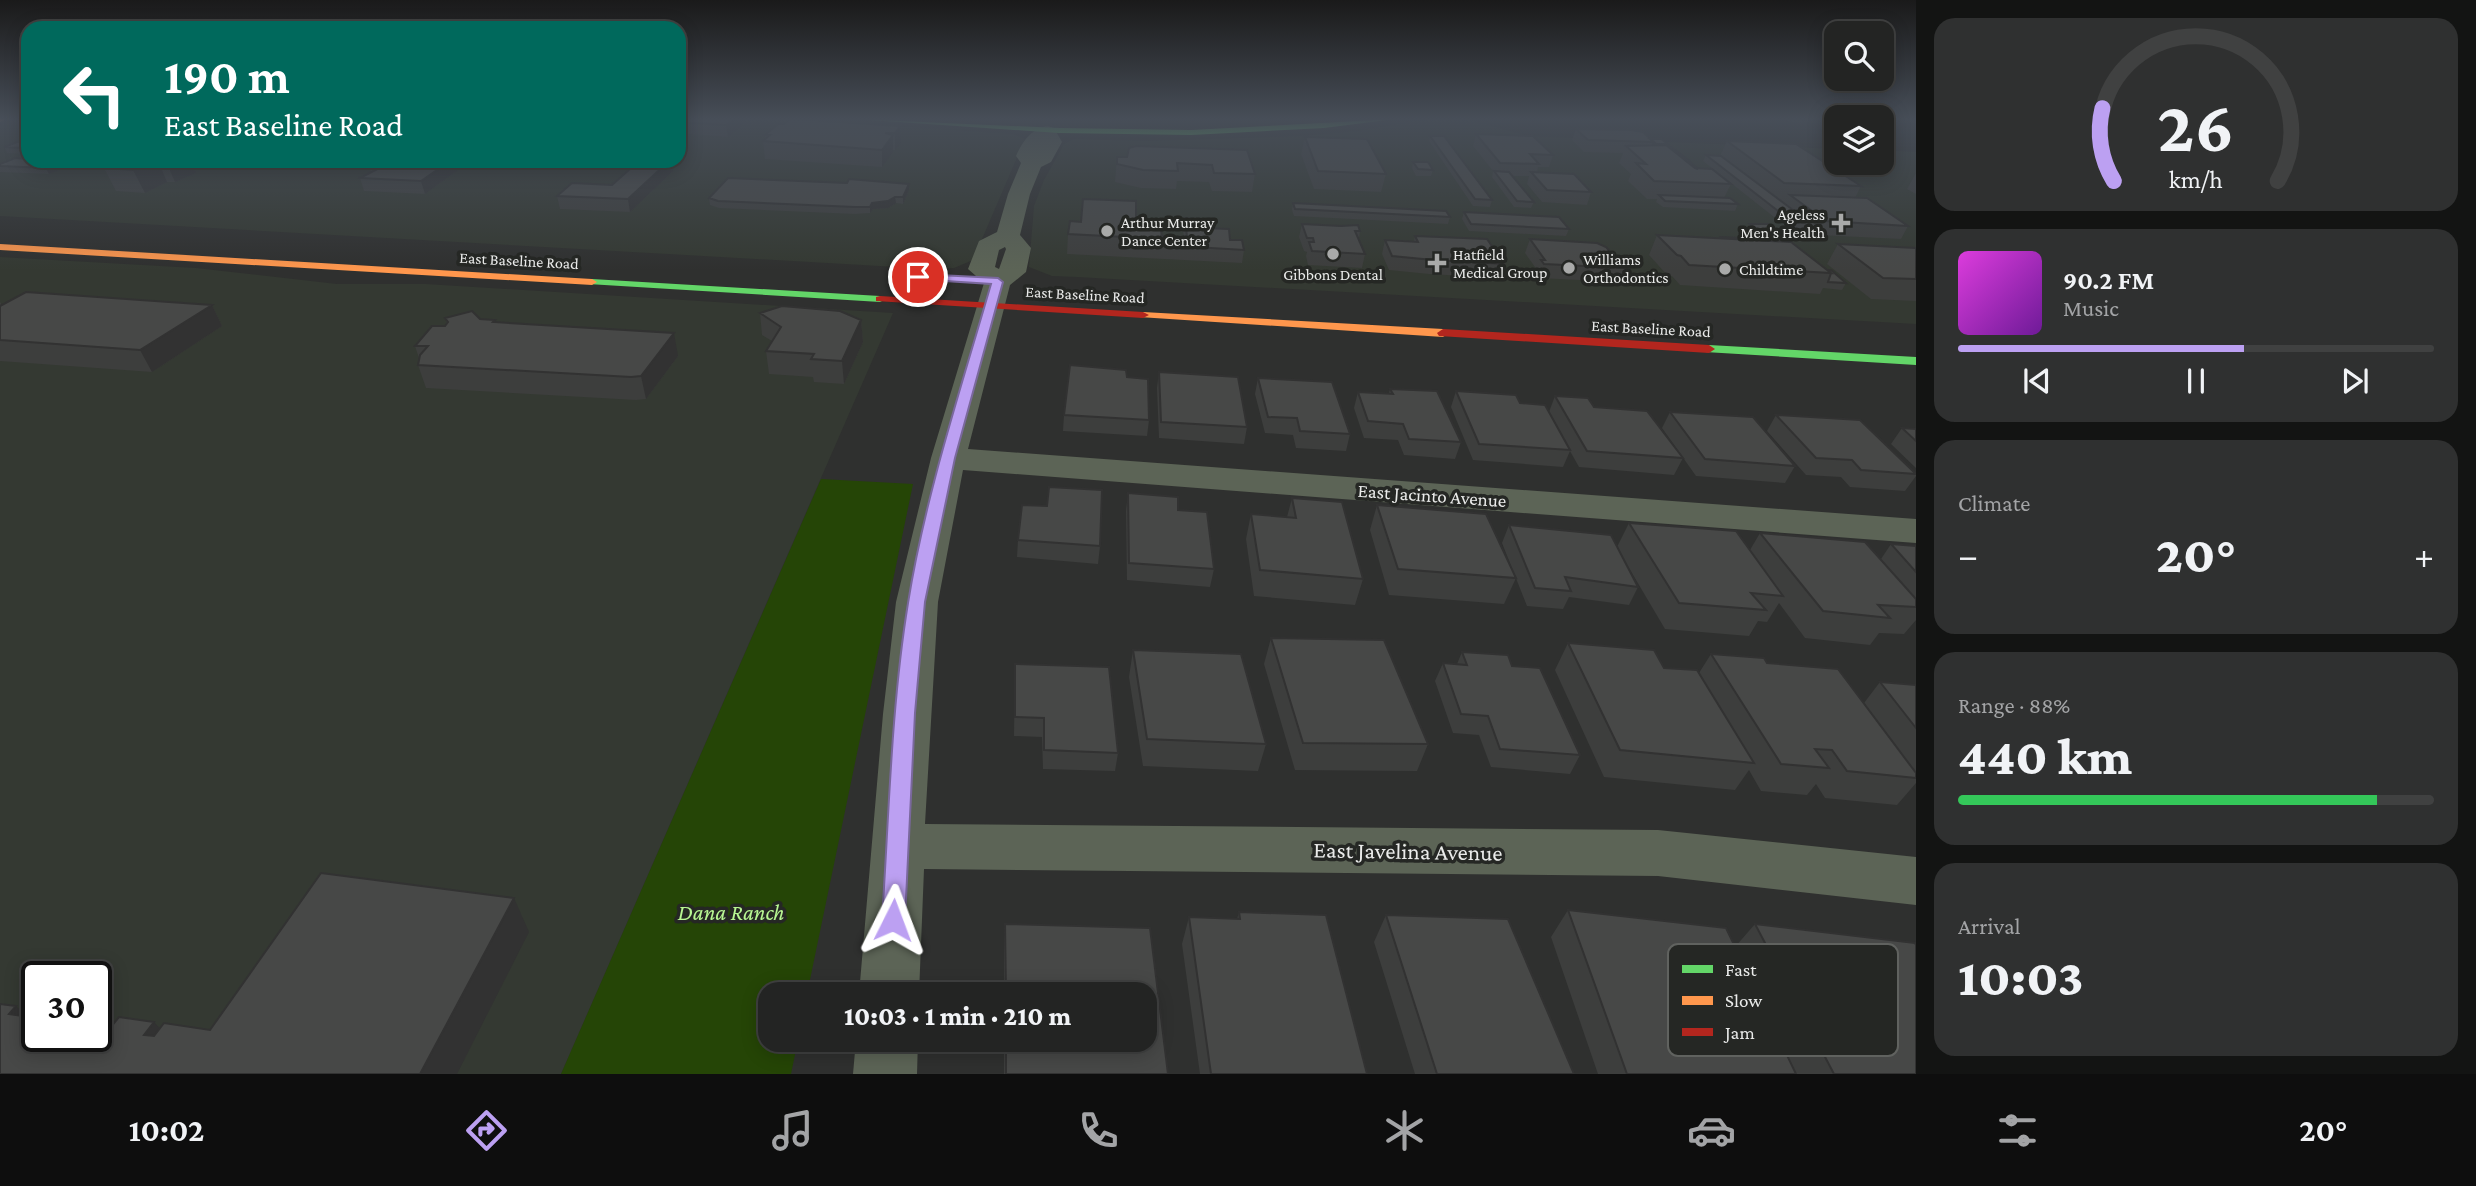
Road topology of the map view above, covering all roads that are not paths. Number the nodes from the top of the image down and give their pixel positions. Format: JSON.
{"nodes":[{"id":1,"x":1029,"y":169,"type":"edge"},
{"id":2,"x":0,"y":247,"type":"edge"},
{"id":3,"x":996,"y":289,"type":"junction"},
{"id":4,"x":1916,"y":361,"type":"edge"},
{"id":5,"x":948,"y":458,"type":"junction"},
{"id":6,"x":1916,"y":531,"type":"edge"},
{"id":7,"x":898,"y":846,"type":"junction"},
{"id":8,"x":1916,"y":881,"type":"edge"},
{"id":9,"x":890,"y":982,"type":"edge"},
{"id":10,"x":886,"y":1052,"type":"edge"},
{"id":11,"x":885,"y":1074,"type":"edge"}],
"edges":[{"from":1,"to":3,"type":"street"},
{"from":2,"to":3,"type":"main road","name":"East Baseline Road"},
{"from":3,"to":4,"type":"main road","name":"East Baseline Road"},
{"from":3,"to":5,"type":"street"},
{"from":5,"to":6,"type":"street","name":"East Jacinto Avenue"},
{"from":5,"to":7,"type":"street"},
{"from":7,"to":8,"type":"street","name":"East Javelina Avenue"},
{"from":7,"to":9,"type":"street"},
{"from":10,"to":11,"type":"street"}]}
